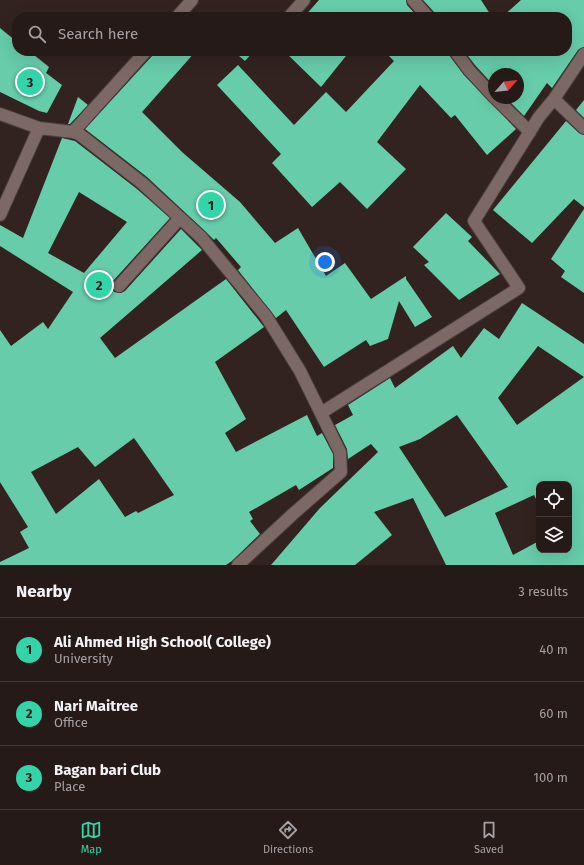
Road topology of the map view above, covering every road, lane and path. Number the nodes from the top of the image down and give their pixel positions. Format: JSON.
{"nodes":[{"id":1,"x":192,"y":0,"type":"edge"},
{"id":2,"x":304,"y":0,"type":"edge"},
{"id":3,"x":413,"y":0,"type":"edge"},
{"id":4,"x":181,"y":12,"type":"edge"},
{"id":5,"x":293,"y":12,"type":"edge"},
{"id":6,"x":424,"y":12,"type":"edge"},
{"id":7,"x":584,"y":54,"type":"edge"},
{"id":8,"x":141,"y":56,"type":"edge"},
{"id":9,"x":459,"y":56,"type":"edge"},
{"id":10,"x":488,"y":91,"type":"edge"},
{"id":11,"x":554,"y":99,"type":"junction"},
{"id":12,"x":500,"y":104,"type":"edge"},
{"id":13,"x":0,"y":114,"type":"edge"},
{"id":14,"x":39,"y":128,"type":"junction"},
{"id":15,"x":584,"y":128,"type":"edge"},
{"id":16,"x":73,"y":132,"type":"junction"},
{"id":17,"x":530,"y":132,"type":"junction"},
{"id":18,"x":0,"y":215,"type":"edge"},
{"id":19,"x":180,"y":218,"type":"junction"},
{"id":20,"x":119,"y":286,"type":"dead end"},
{"id":21,"x":321,"y":413,"type":"junction"},
{"id":22,"x":238,"y":565,"type":"edge"}],
"edges":[{"from":1,"to":4,"type":"street"},
{"from":2,"to":5,"type":"street"},
{"from":3,"to":6,"type":"street"},
{"from":7,"to":11,"type":"street"},
{"from":8,"to":16,"type":"street"},
{"from":9,"to":10,"type":"street"},
{"from":11,"to":15,"type":"street"},
{"from":11,"to":17,"type":"street"},
{"from":12,"to":17,"type":"street"},
{"from":13,"to":14,"type":"street"},
{"from":14,"to":16,"type":"street"},
{"from":14,"to":18,"type":"street"},
{"from":16,"to":19,"type":"street"},
{"from":17,"to":21,"type":"street"},
{"from":19,"to":20,"type":"street"},
{"from":19,"to":21,"type":"street"},
{"from":21,"to":22,"type":"street"}]}
